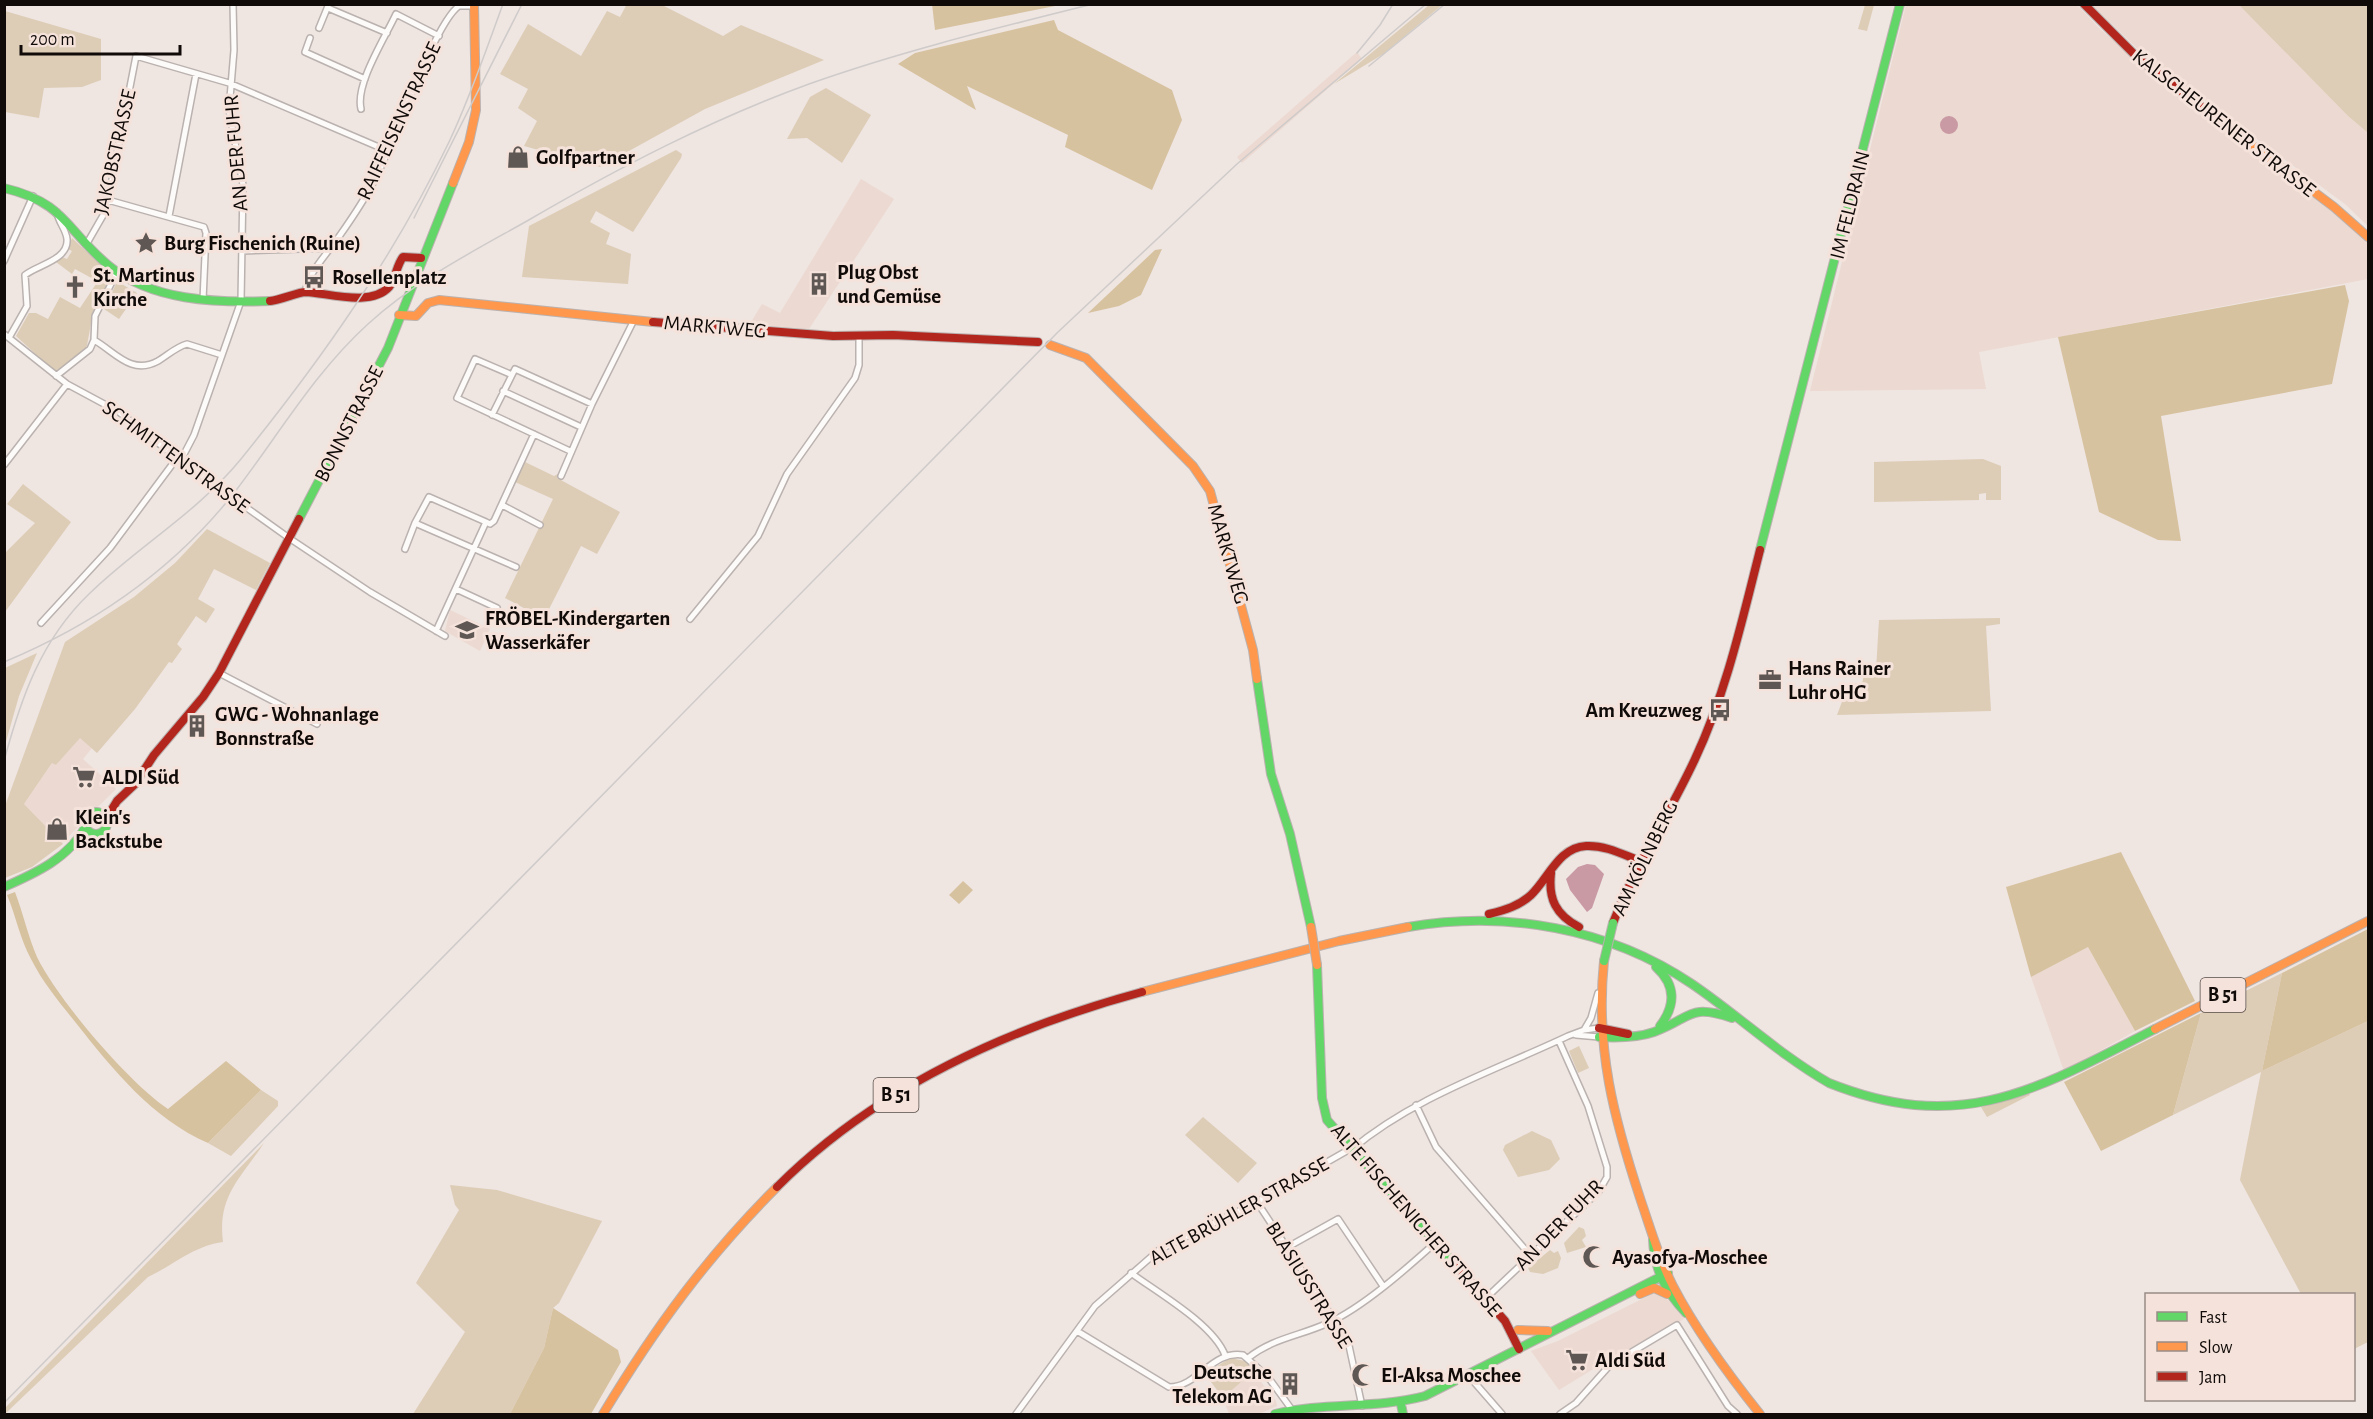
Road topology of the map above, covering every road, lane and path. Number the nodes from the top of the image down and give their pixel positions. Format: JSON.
{"nodes":[{"id":1,"x":233,"y":4,"type":"edge"},
{"id":2,"x":1900,"y":4,"type":"edge"},
{"id":3,"x":2084,"y":4,"type":"edge"},
{"id":4,"x":474,"y":5,"type":"edge"},
{"id":5,"x":328,"y":6,"type":"edge"},
{"id":6,"x":452,"y":7,"type":"edge"},
{"id":7,"x":319,"y":28,"type":"dead end"},
{"id":8,"x":387,"y":33,"type":"junction"},
{"id":9,"x":439,"y":36,"type":"junction"},
{"id":10,"x":310,"y":38,"type":"dead end"},
{"id":11,"x":196,"y":75,"type":"junction"},
{"id":12,"x":365,"y":79,"type":"junction"},
{"id":13,"x":229,"y":83,"type":"junction"},
{"id":14,"x":361,"y":109,"type":"dead end"},
{"id":15,"x":388,"y":151,"type":"junction"},
{"id":16,"x":4,"y":188,"type":"edge"},
{"id":17,"x":33,"y":196,"type":"junction"},
{"id":18,"x":108,"y":200,"type":"junction"},
{"id":19,"x":57,"y":212,"type":"junction"},
{"id":20,"x":169,"y":216,"type":"junction"},
{"id":21,"x":2368,"y":237,"type":"edge"},
{"id":22,"x":86,"y":245,"type":"junction"},
{"id":23,"x":330,"y":248,"type":"junction"},
{"id":24,"x":242,"y":251,"type":"junction"},
{"id":25,"x":422,"y":258,"type":"junction"},
{"id":26,"x":4,"y":261,"type":"edge"},
{"id":27,"x":117,"y":272,"type":"junction"},
{"id":28,"x":305,"y":292,"type":"junction"},
{"id":29,"x":203,"y":300,"type":"junction"},
{"id":30,"x":241,"y":301,"type":"junction"},
{"id":31,"x":399,"y":315,"type":"junction"},
{"id":32,"x":634,"y":320,"type":"junction"},
{"id":33,"x":7,"y":335,"type":"edge"},
{"id":34,"x":859,"y":336,"type":"junction"},
{"id":35,"x":93,"y":340,"type":"junction"},
{"id":36,"x":1038,"y":342,"type":"dead end"},
{"id":37,"x":1050,"y":345,"type":"dead end"},
{"id":38,"x":222,"y":355,"type":"junction"},
{"id":39,"x":510,"y":374,"type":"junction"},
{"id":40,"x":56,"y":376,"type":"junction"},
{"id":41,"x":67,"y":384,"type":"junction"},
{"id":42,"x":503,"y":391,"type":"junction"},
{"id":43,"x":592,"y":404,"type":"junction"},
{"id":44,"x":492,"y":415,"type":"junction"},
{"id":45,"x":581,"y":427,"type":"junction"},
{"id":46,"x":534,"y":434,"type":"junction"},
{"id":47,"x":570,"y":451,"type":"junction"},
{"id":48,"x":179,"y":459,"type":"junction"},
{"id":49,"x":4,"y":465,"type":"edge"},
{"id":50,"x":561,"y":476,"type":"dead end"},
{"id":51,"x":502,"y":505,"type":"junction"},
{"id":52,"x":486,"y":522,"type":"junction"},
{"id":53,"x":415,"y":523,"type":"junction"},
{"id":54,"x":540,"y":525,"type":"dead end"},
{"id":55,"x":289,"y":538,"type":"junction"},
{"id":56,"x":405,"y":549,"type":"dead end"},
{"id":57,"x":474,"y":549,"type":"junction"},
{"id":58,"x":516,"y":567,"type":"dead end"},
{"id":59,"x":456,"y":589,"type":"junction"},
{"id":60,"x":497,"y":608,"type":"dead end"},
{"id":61,"x":690,"y":619,"type":"dead end"},
{"id":62,"x":41,"y":623,"type":"dead end"},
{"id":63,"x":436,"y":630,"type":"junction"},
{"id":64,"x":445,"y":636,"type":"dead end"},
{"id":65,"x":219,"y":673,"type":"junction"},
{"id":66,"x":318,"y":724,"type":"dead end"},
{"id":67,"x":1709,"y":728,"type":"joint"},
{"id":68,"x":117,"y":801,"type":"junction"},
{"id":69,"x":97,"y":812,"type":"junction"},
{"id":70,"x":106,"y":819,"type":"junction"},
{"id":71,"x":86,"y":826,"type":"junction"},
{"id":72,"x":94,"y":833,"type":"junction"},
{"id":73,"x":79,"y":838,"type":"junction"},
{"id":74,"x":1639,"y":864,"type":"junction"},
{"id":75,"x":1551,"y":869,"type":"junction"},
{"id":76,"x":4,"y":886,"type":"edge"},
{"id":77,"x":1467,"y":920,"type":"junction"},
{"id":78,"x":2368,"y":921,"type":"edge"},
{"id":79,"x":1596,"y":938,"type":"junction"},
{"id":80,"x":1639,"y":954,"type":"junction"},
{"id":81,"x":1317,"y":965,"type":"joint"},
{"id":82,"x":1600,"y":987,"type":"junction"},
{"id":83,"x":1740,"y":1021,"type":"junction"},
{"id":84,"x":1584,"y":1030,"type":"junction"},
{"id":85,"x":1656,"y":1030,"type":"junction"},
{"id":86,"x":1599,"y":1033,"type":"junction"},
{"id":87,"x":1575,"y":1034,"type":"junction"},
{"id":88,"x":1559,"y":1041,"type":"junction"},
{"id":89,"x":1416,"y":1106,"type":"junction"},
{"id":90,"x":1351,"y":1150,"type":"junction"},
{"id":91,"x":1257,"y":1202,"type":"junction"},
{"id":92,"x":1653,"y":1238,"type":"junction"},
{"id":93,"x":1435,"y":1243,"type":"junction"},
{"id":94,"x":1286,"y":1248,"type":"junction"},
{"id":95,"x":1531,"y":1256,"type":"junction"},
{"id":96,"x":1131,"y":1273,"type":"junction"},
{"id":97,"x":1668,"y":1273,"type":"junction"},
{"id":98,"x":1659,"y":1278,"type":"junction"},
{"id":99,"x":1383,"y":1286,"type":"junction"},
{"id":100,"x":1668,"y":1294,"type":"junction"},
{"id":101,"x":1626,"y":1296,"type":"junction"},
{"id":102,"x":1485,"y":1299,"type":"junction"},
{"id":103,"x":1334,"y":1320,"type":"junction"},
{"id":104,"x":1505,"y":1322,"type":"junction"},
{"id":105,"x":1697,"y":1325,"type":"junction"},
{"id":106,"x":1518,"y":1330,"type":"junction"},
{"id":107,"x":1555,"y":1330,"type":"junction"},
{"id":108,"x":1077,"y":1331,"type":"junction"},
{"id":109,"x":1529,"y":1343,"type":"junction"},
{"id":110,"x":1519,"y":1349,"type":"junction"},
{"id":111,"x":1225,"y":1355,"type":"junction"},
{"id":112,"x":1248,"y":1358,"type":"junction"},
{"id":113,"x":1468,"y":1375,"type":"junction"},
{"id":114,"x":1401,"y":1404,"type":"junction"},
{"id":115,"x":1362,"y":1406,"type":"junction"},
{"id":116,"x":1294,"y":1412,"type":"edge"},
{"id":117,"x":1758,"y":1413,"type":"edge"},
{"id":118,"x":603,"y":1414,"type":"edge"},
{"id":119,"x":1016,"y":1414,"type":"edge"},
{"id":120,"x":1275,"y":1414,"type":"edge"},
{"id":121,"x":1403,"y":1414,"type":"edge"},
{"id":122,"x":1502,"y":1414,"type":"edge"},
{"id":123,"x":1560,"y":1414,"type":"edge"},
{"id":124,"x":1737,"y":1414,"type":"edge"}],
"edges":[{"from":1,"to":13,"type":"street","name":"AN DER FUHR"},
{"from":2,"to":67,"type":"main road","name":"IM FELDRAIN"},
{"from":3,"to":21,"type":"main road","name":"KALSCHEURENER STRASSE"},
{"from":4,"to":6,"type":"street","name":"RAIFFEISENSTRASSE"},
{"from":4,"to":25,"type":"main road","name":"BONNSTRASSE"},
{"from":5,"to":7,"type":"street"},
{"from":5,"to":8,"type":"street"},
{"from":6,"to":9,"type":"street","name":"RAIFFEISENSTRASSE"},
{"from":8,"to":9,"type":"street"},
{"from":8,"to":12,"type":"street"},
{"from":9,"to":15,"type":"street","name":"RAIFFEISENSTRASSE"},
{"from":10,"to":12,"type":"street"},
{"from":11,"to":13,"type":"street"},
{"from":11,"to":18,"type":"street","name":"JAKOBSTRASSE"},
{"from":11,"to":20,"type":"street"},
{"from":12,"to":14,"type":"street"},
{"from":13,"to":15,"type":"street"},
{"from":13,"to":24,"type":"street","name":"AN DER FUHR"},
{"from":15,"to":23,"type":"street","name":"RAIFFEISENSTRASSE"},
{"from":16,"to":17,"type":"main road"},
{"from":17,"to":19,"type":"main road"},
{"from":17,"to":26,"type":"street"},
{"from":18,"to":20,"type":"street"},
{"from":18,"to":22,"type":"street","name":"JAKOBSTRASSE"},
{"from":19,"to":22,"type":"main road"},
{"from":19,"to":33,"type":"street"},
{"from":20,"to":29,"type":"street"},
{"from":22,"to":27,"type":"main road"},
{"from":23,"to":24,"type":"street"},
{"from":23,"to":28,"type":"street","name":"RAIFFEISENSTRASSE"},
{"from":24,"to":30,"type":"street","name":"AN DER FUHR"},
{"from":25,"to":28,"type":"main road"},
{"from":25,"to":31,"type":"main road","name":"BONNSTRASSE"},
{"from":27,"to":29,"type":"main road"},
{"from":27,"to":35,"type":"street"},
{"from":28,"to":30,"type":"main road"},
{"from":29,"to":30,"type":"main road"},
{"from":30,"to":38,"type":"street","name":"AN DER FUHR"},
{"from":31,"to":32,"type":"main road","name":"MARKTWEG"},
{"from":31,"to":55,"type":"main road","name":"BONNSTRASSE"},
{"from":32,"to":34,"type":"main road","name":"MARKTWEG"},
{"from":32,"to":43,"type":"street"},
{"from":33,"to":40,"type":"street","name":"SCHMITTENSTRASSE"},
{"from":34,"to":36,"type":"main road","name":"MARKTWEG"},
{"from":34,"to":61,"type":"street"},
{"from":35,"to":38,"type":"street"},
{"from":35,"to":40,"type":"street"},
{"from":37,"to":81,"type":"main road","name":"MARKTWEG","bridge":true},
{"from":38,"to":48,"type":"street","name":"AN DER FUHR"},
{"from":39,"to":42,"type":"street"},
{"from":39,"to":43,"type":"street"},
{"from":39,"to":44,"type":"street"},
{"from":40,"to":41,"type":"street","name":"SCHMITTENSTRASSE"},
{"from":41,"to":48,"type":"street","name":"SCHMITTENSTRASSE"},
{"from":41,"to":49,"type":"street"},
{"from":42,"to":44,"type":"street"},
{"from":42,"to":45,"type":"street"},
{"from":43,"to":45,"type":"street"},
{"from":44,"to":46,"type":"street"},
{"from":45,"to":47,"type":"street"},
{"from":46,"to":47,"type":"street"},
{"from":46,"to":51,"type":"street"},
{"from":47,"to":50,"type":"street"},
{"from":48,"to":55,"type":"street","name":"SCHMITTENSTRASSE"},
{"from":48,"to":62,"type":"street","name":"AN DER FUHR"},
{"from":51,"to":52,"type":"street"},
{"from":51,"to":54,"type":"street"},
{"from":52,"to":53,"type":"street"},
{"from":52,"to":57,"type":"street"},
{"from":53,"to":56,"type":"street"},
{"from":53,"to":57,"type":"street"},
{"from":55,"to":63,"type":"street","name":"SCHMITTENSTRASSE"},
{"from":55,"to":65,"type":"main road","name":"BONNSTRASSE"},
{"from":57,"to":58,"type":"street"},
{"from":57,"to":59,"type":"street"},
{"from":59,"to":60,"type":"street"},
{"from":59,"to":63,"type":"street"},
{"from":63,"to":64,"type":"street","name":"SCHMITTENSTRASSE"},
{"from":65,"to":66,"type":"street"},
{"from":65,"to":68,"type":"main road","name":"BONNSTRASSE"},
{"from":67,"to":74,"type":"main road","name":"AM KÖLNBERG"},
{"from":68,"to":69,"type":"main road","name":"BONNSTRASSE"},
{"from":68,"to":70,"type":"main road","name":"BONNSTRASSE"},
{"from":69,"to":70,"type":"main road"},
{"from":69,"to":71,"type":"main road"},
{"from":70,"to":72,"type":"main road"},
{"from":71,"to":72,"type":"main road"},
{"from":71,"to":73,"type":"main road"},
{"from":72,"to":73,"type":"main road"},
{"from":73,"to":76,"type":"main road"},
{"from":74,"to":75,"type":"main road"},
{"from":74,"to":82,"type":"main road","name":"AM KÖLNBERG","bridge":true},
{"from":75,"to":77,"type":"main road"},
{"from":75,"to":79,"type":"main road"},
{"from":77,"to":79,"type":"main road","number":"B 51"},
{"from":77,"to":118,"type":"main road","number":"B 51"},
{"from":78,"to":83,"type":"main road","number":"B 51"},
{"from":79,"to":80,"type":"main road","number":"B 51"},
{"from":80,"to":83,"type":"main road","number":"B 51"},
{"from":80,"to":85,"type":"main road"},
{"from":81,"to":90,"type":"main road","name":"ALTE FISCHENICHER STRASSE"},
{"from":82,"to":84,"type":"street"},
{"from":82,"to":86,"type":"main road","name":"AM KÖLNBERG"},
{"from":83,"to":85,"type":"main road"},
{"from":84,"to":86,"type":"street","name":"ALTE BRÜHLER STRASSE"},
{"from":84,"to":87,"type":"street","name":"ALTE BRÜHLER STRASSE"},
{"from":85,"to":86,"type":"main road"},
{"from":86,"to":87,"type":"street"},
{"from":86,"to":92,"type":"main road","name":"AM KÖLNBERG"},
{"from":87,"to":88,"type":"street","name":"ALTE BRÜHLER STRASSE"},
{"from":88,"to":89,"type":"street","name":"ALTE BRÜHLER STRASSE"},
{"from":88,"to":95,"type":"street","name":"AN DER FUHR"},
{"from":89,"to":90,"type":"street","name":"ALTE BRÜHLER STRASSE"},
{"from":89,"to":95,"type":"street"},
{"from":90,"to":91,"type":"street","name":"ALTE BRÜHLER STRASSE"},
{"from":90,"to":93,"type":"main road","name":"ALTE FISCHENICHER STRASSE"},
{"from":91,"to":94,"type":"street","name":"BLASIUSSTRASSE"},
{"from":91,"to":96,"type":"street","name":"ALTE BRÜHLER STRASSE"},
{"from":92,"to":97,"type":"main road","name":"AM KÖLNBERG"},
{"from":92,"to":98,"type":"main road","name":"AM KÖLNBERG"},
{"from":93,"to":99,"type":"street"},
{"from":93,"to":102,"type":"main road","name":"ALTE FISCHENICHER STRASSE"},
{"from":94,"to":99,"type":"street"},
{"from":94,"to":103,"type":"street","name":"BLASIUSSTRASSE"},
{"from":95,"to":102,"type":"street","name":"AN DER FUHR"},
{"from":96,"to":108,"type":"street","name":"ALTE BRÜHLER STRASSE"},
{"from":96,"to":111,"type":"street"},
{"from":97,"to":98,"type":"main road"},
{"from":97,"to":105,"type":"main road","name":"AM KÖLNBERG"},
{"from":98,"to":100,"type":"main road","name":"AM KÖLNBERG"},
{"from":98,"to":101,"type":"main road"},
{"from":99,"to":103,"type":"street"},
{"from":100,"to":101,"type":"main road"},
{"from":100,"to":105,"type":"main road","name":"AM KÖLNBERG"},
{"from":101,"to":107,"type":"main road"},
{"from":102,"to":104,"type":"main road","name":"ALTE FISCHENICHER STRASSE"},
{"from":103,"to":112,"type":"street"},
{"from":103,"to":115,"type":"street","name":"BLASIUSSTRASSE"},
{"from":104,"to":106,"type":"main road"},
{"from":104,"to":110,"type":"main road"},
{"from":105,"to":117,"type":"main road","name":"AM KÖLNBERG"},
{"from":106,"to":107,"type":"main road"},
{"from":106,"to":109,"type":"main road"},
{"from":107,"to":109,"type":"main road"},
{"from":108,"to":111,"type":"street"},
{"from":108,"to":119,"type":"street","name":"ALTE BRÜHLER STRASSE"},
{"from":109,"to":110,"type":"main road"},
{"from":110,"to":113,"type":"main road"},
{"from":111,"to":112,"type":"street"},
{"from":112,"to":116,"type":"street"},
{"from":113,"to":114,"type":"main road"},
{"from":113,"to":122,"type":"street"},
{"from":114,"to":115,"type":"main road"},
{"from":114,"to":121,"type":"main road"},
{"from":115,"to":116,"type":"main road"},
{"from":116,"to":120,"type":"main road"},
{"from":123,"to":124,"type":"street"}]}
